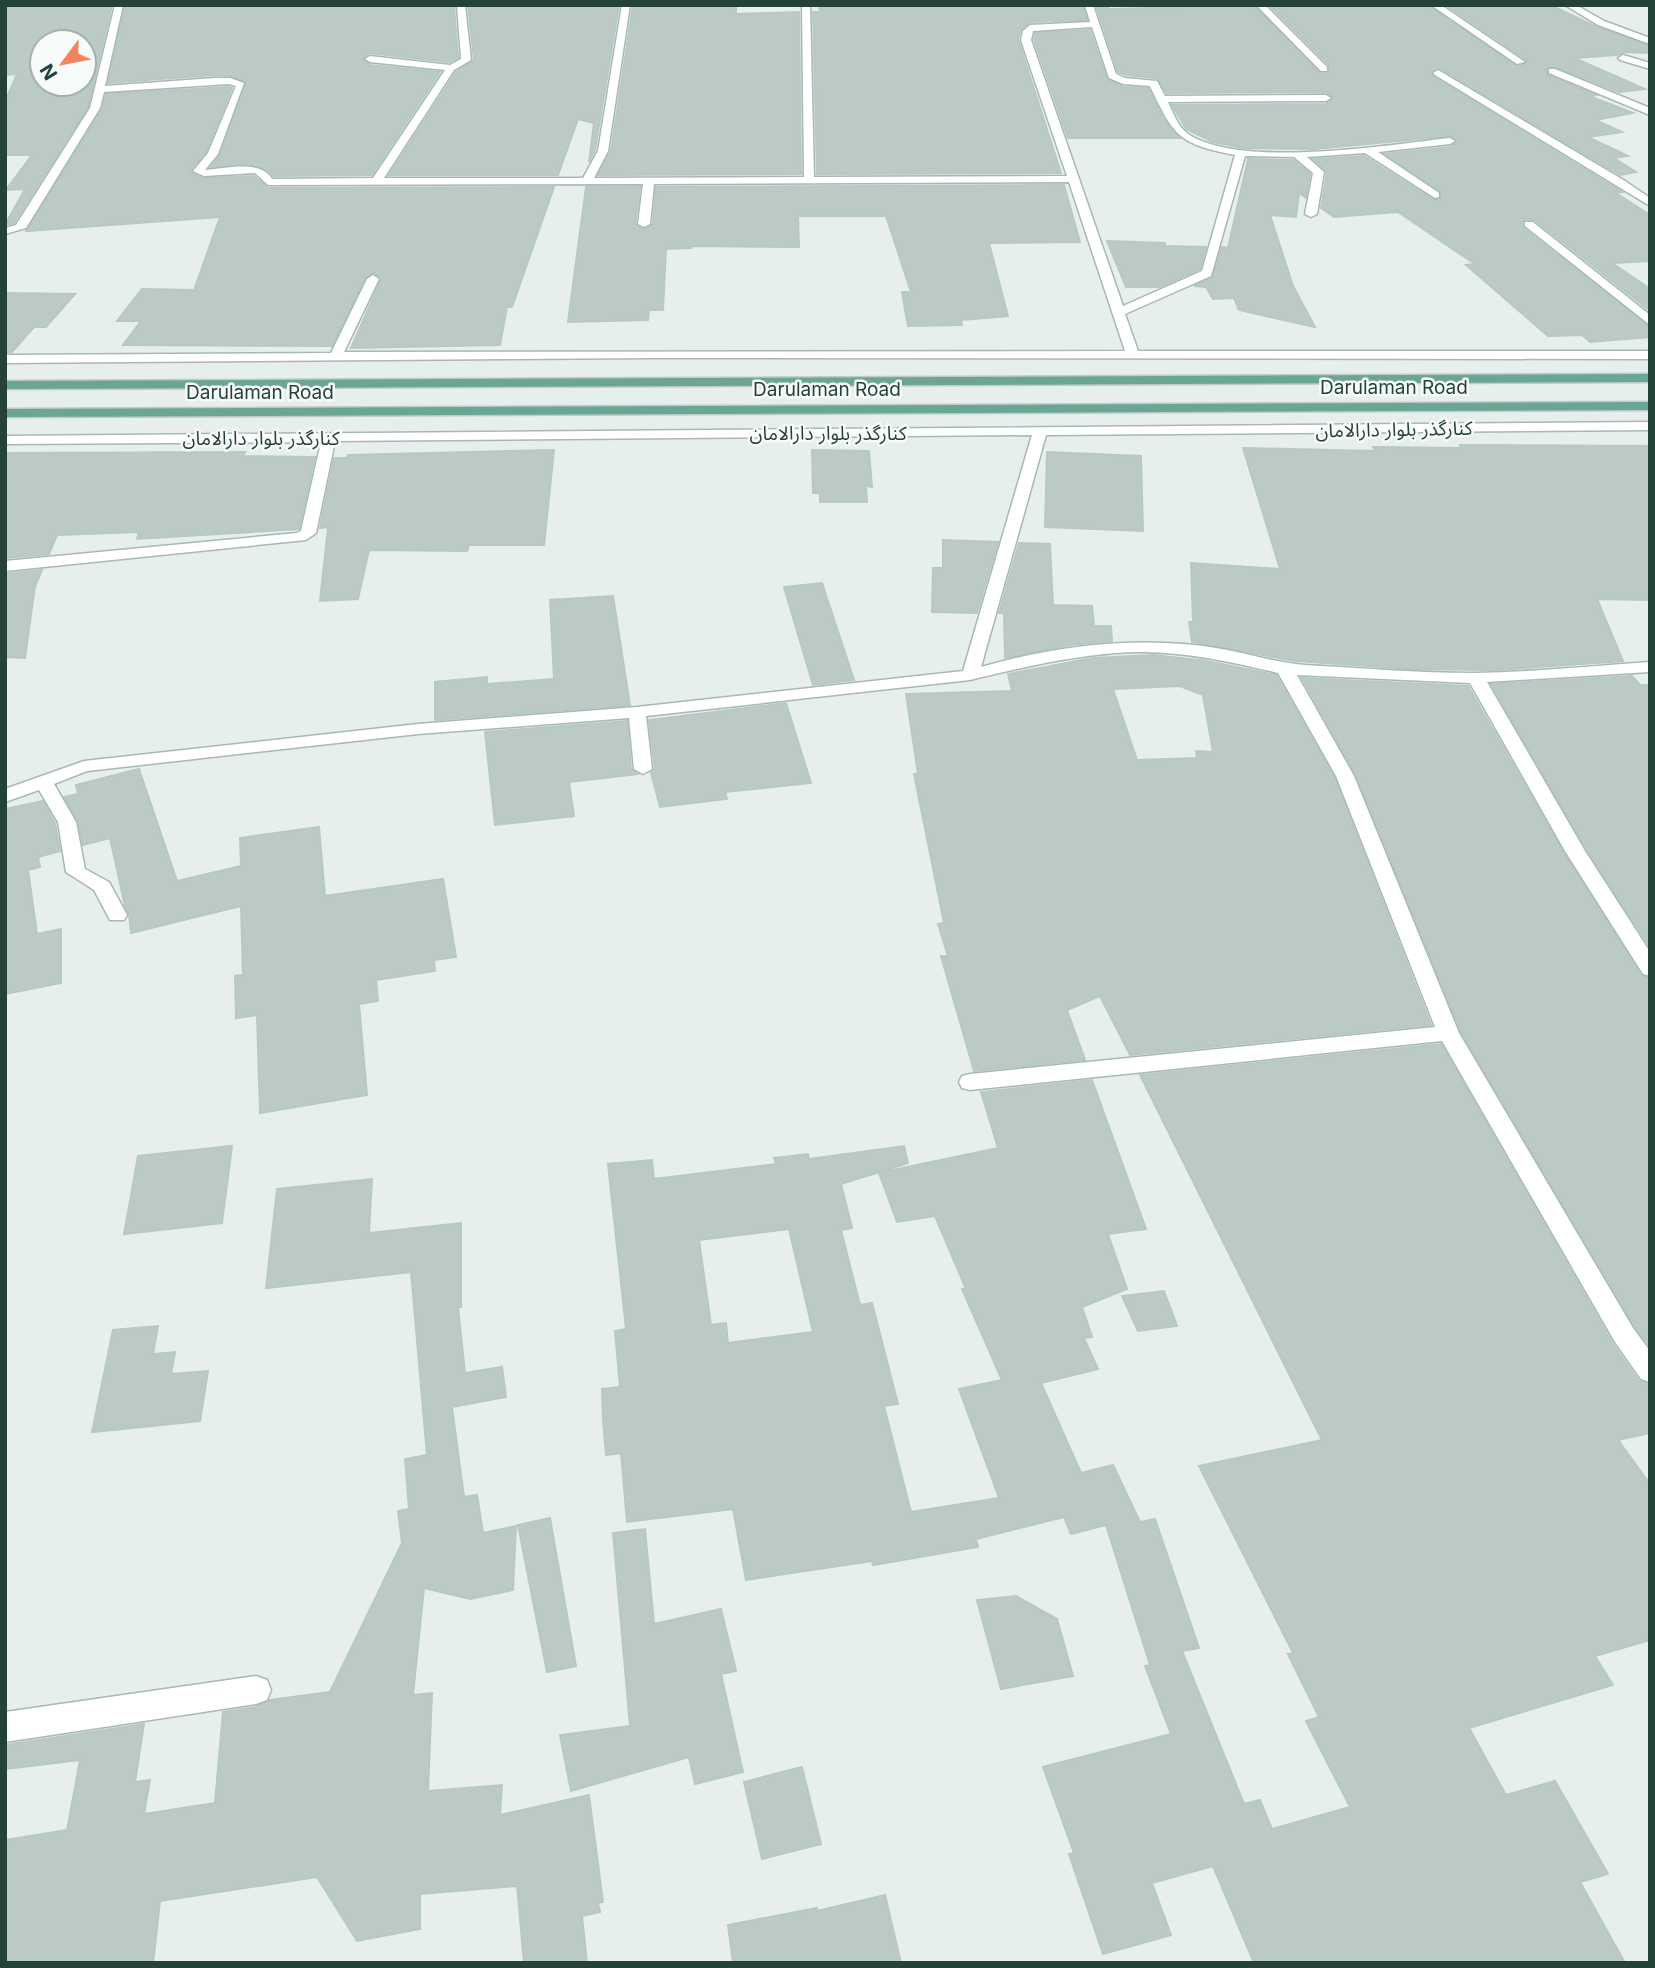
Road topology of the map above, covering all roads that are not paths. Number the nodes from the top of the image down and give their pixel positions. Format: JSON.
{"nodes":[{"id":1,"x":119,"y":5,"type":"edge"},
{"id":2,"x":461,"y":5,"type":"edge"},
{"id":3,"x":626,"y":5,"type":"edge"},
{"id":4,"x":806,"y":5,"type":"edge"},
{"id":5,"x":1089,"y":5,"type":"edge"},
{"id":6,"x":1260,"y":5,"type":"edge"},
{"id":7,"x":1435,"y":5,"type":"edge"},
{"id":8,"x":1569,"y":5,"type":"edge"},
{"id":9,"x":1097,"y":24,"type":"junction"},
{"id":10,"x":1650,"y":41,"type":"edge"},
{"id":11,"x":1623,"y":58,"type":"dead end"},
{"id":12,"x":370,"y":59,"type":"dead end"},
{"id":13,"x":1520,"y":62,"type":"dead end"},
{"id":14,"x":1650,"y":66,"type":"edge"},
{"id":15,"x":452,"y":68,"type":"junction"},
{"id":16,"x":1324,"y":69,"type":"dead end"},
{"id":17,"x":1552,"y":71,"type":"dead end"},
{"id":18,"x":1438,"y":73,"type":"dead end"},
{"id":19,"x":100,"y":89,"type":"junction"},
{"id":20,"x":1326,"y":98,"type":"dead end"},
{"id":21,"x":1162,"y":99,"type":"junction"},
{"id":22,"x":1650,"y":113,"type":"edge"},
{"id":23,"x":1450,"y":142,"type":"dead end"},
{"id":24,"x":1366,"y":149,"type":"junction"},
{"id":25,"x":1241,"y":152,"type":"junction"},
{"id":26,"x":1298,"y":155,"type":"junction"},
{"id":27,"x":1073,"y":179,"type":"junction"},
{"id":28,"x":809,"y":181,"type":"junction"},
{"id":29,"x":586,"y":182,"type":"junction"},
{"id":30,"x":649,"y":182,"type":"junction"},
{"id":31,"x":375,"y":183,"type":"junction"},
{"id":32,"x":1435,"y":195,"type":"dead end"},
{"id":33,"x":1650,"y":203,"type":"edge"},
{"id":34,"x":1311,"y":214,"type":"dead end"},
{"id":35,"x":644,"y":224,"type":"dead end"},
{"id":36,"x":1529,"y":224,"type":"dead end"},
{"id":37,"x":5,"y":231,"type":"edge"},
{"id":38,"x":373,"y":279,"type":"dead end"},
{"id":39,"x":1120,"y":312,"type":"junction"},
{"id":40,"x":1650,"y":321,"type":"edge"},
{"id":41,"x":1133,"y":355,"type":"junction"},
{"id":42,"x":1650,"y":355,"type":"edge"},
{"id":43,"x":334,"y":357,"type":"junction"},
{"id":44,"x":5,"y":359,"type":"edge"},
{"id":45,"x":1650,"y":378,"type":"edge"},
{"id":46,"x":5,"y":385,"type":"edge"},
{"id":47,"x":1650,"y":405,"type":"edge"},
{"id":48,"x":5,"y":413,"type":"edge"},
{"id":49,"x":1650,"y":426,"type":"edge"},
{"id":50,"x":1040,"y":432,"type":"junction"},
{"id":51,"x":329,"y":438,"type":"junction"},
{"id":52,"x":5,"y":440,"type":"edge"},
{"id":53,"x":5,"y":566,"type":"edge"},
{"id":54,"x":1650,"y":667,"type":"edge"},
{"id":55,"x":1285,"y":669,"type":"junction"},
{"id":56,"x":970,"y":675,"type":"junction"},
{"id":57,"x":1476,"y":678,"type":"junction"},
{"id":58,"x":637,"y":712,"type":"junction"},
{"id":59,"x":643,"y":769,"type":"dead end"},
{"id":60,"x":43,"y":781,"type":"junction"},
{"id":61,"x":5,"y":796,"type":"edge"},
{"id":62,"x":117,"y":915,"type":"dead end"},
{"id":63,"x":1650,"y":969,"type":"edge"},
{"id":64,"x":1448,"y":1033,"type":"junction"},
{"id":65,"x":970,"y":1082,"type":"dead end"},
{"id":66,"x":1650,"y":1371,"type":"edge"},
{"id":67,"x":256,"y":1690,"type":"dead end"},
{"id":68,"x":5,"y":1727,"type":"edge"}],
"edges":[{"from":1,"to":19,"type":"street"},
{"from":2,"to":15,"type":"street"},
{"from":3,"to":29,"type":"street"},
{"from":4,"to":28,"type":"street"},
{"from":5,"to":9,"type":"street"},
{"from":6,"to":16,"type":"street"},
{"from":7,"to":13,"type":"street"},
{"from":8,"to":10,"type":"street"},
{"from":9,"to":21,"type":"street"},
{"from":9,"to":27,"type":"street"},
{"from":11,"to":14,"type":"street"},
{"from":12,"to":15,"type":"street"},
{"from":15,"to":31,"type":"street"},
{"from":17,"to":22,"type":"street"},
{"from":18,"to":33,"type":"street"},
{"from":19,"to":31,"type":"street"},
{"from":19,"to":37,"type":"street"},
{"from":20,"to":21,"type":"street"},
{"from":21,"to":25,"type":"street"},
{"from":23,"to":24,"type":"street"},
{"from":24,"to":26,"type":"street"},
{"from":24,"to":32,"type":"street"},
{"from":25,"to":26,"type":"street"},
{"from":25,"to":39,"type":"street"},
{"from":26,"to":34,"type":"street"},
{"from":27,"to":28,"type":"street"},
{"from":27,"to":39,"type":"street"},
{"from":28,"to":30,"type":"street"},
{"from":29,"to":30,"type":"street"},
{"from":29,"to":31,"type":"street"},
{"from":30,"to":35,"type":"street"},
{"from":36,"to":40,"type":"street"},
{"from":38,"to":43,"type":"street"},
{"from":39,"to":41,"type":"street"},
{"from":41,"to":42,"type":"street"},
{"from":41,"to":43,"type":"street"},
{"from":43,"to":44,"type":"street"},
{"from":45,"to":46,"type":"main road","name":"Darulaman Road"},
{"from":47,"to":48,"type":"main road","name":"Darulaman Road"},
{"from":49,"to":50,"type":"street","name":"کنارگذر بلوار دارالامان"},
{"from":50,"to":51,"type":"street","name":"کنارگذر بلوار دارالامان"},
{"from":50,"to":56,"type":"street"},
{"from":51,"to":52,"type":"street","name":"کنارگذر بلوار دارالامان"},
{"from":51,"to":53,"type":"street"},
{"from":54,"to":57,"type":"street"},
{"from":55,"to":56,"type":"street"},
{"from":55,"to":57,"type":"street"},
{"from":55,"to":64,"type":"street"},
{"from":56,"to":58,"type":"street"},
{"from":57,"to":63,"type":"street"},
{"from":58,"to":59,"type":"street"},
{"from":58,"to":60,"type":"street"},
{"from":60,"to":61,"type":"street"},
{"from":60,"to":62,"type":"street"},
{"from":64,"to":65,"type":"street"},
{"from":64,"to":66,"type":"street"},
{"from":67,"to":68,"type":"street"}]}
